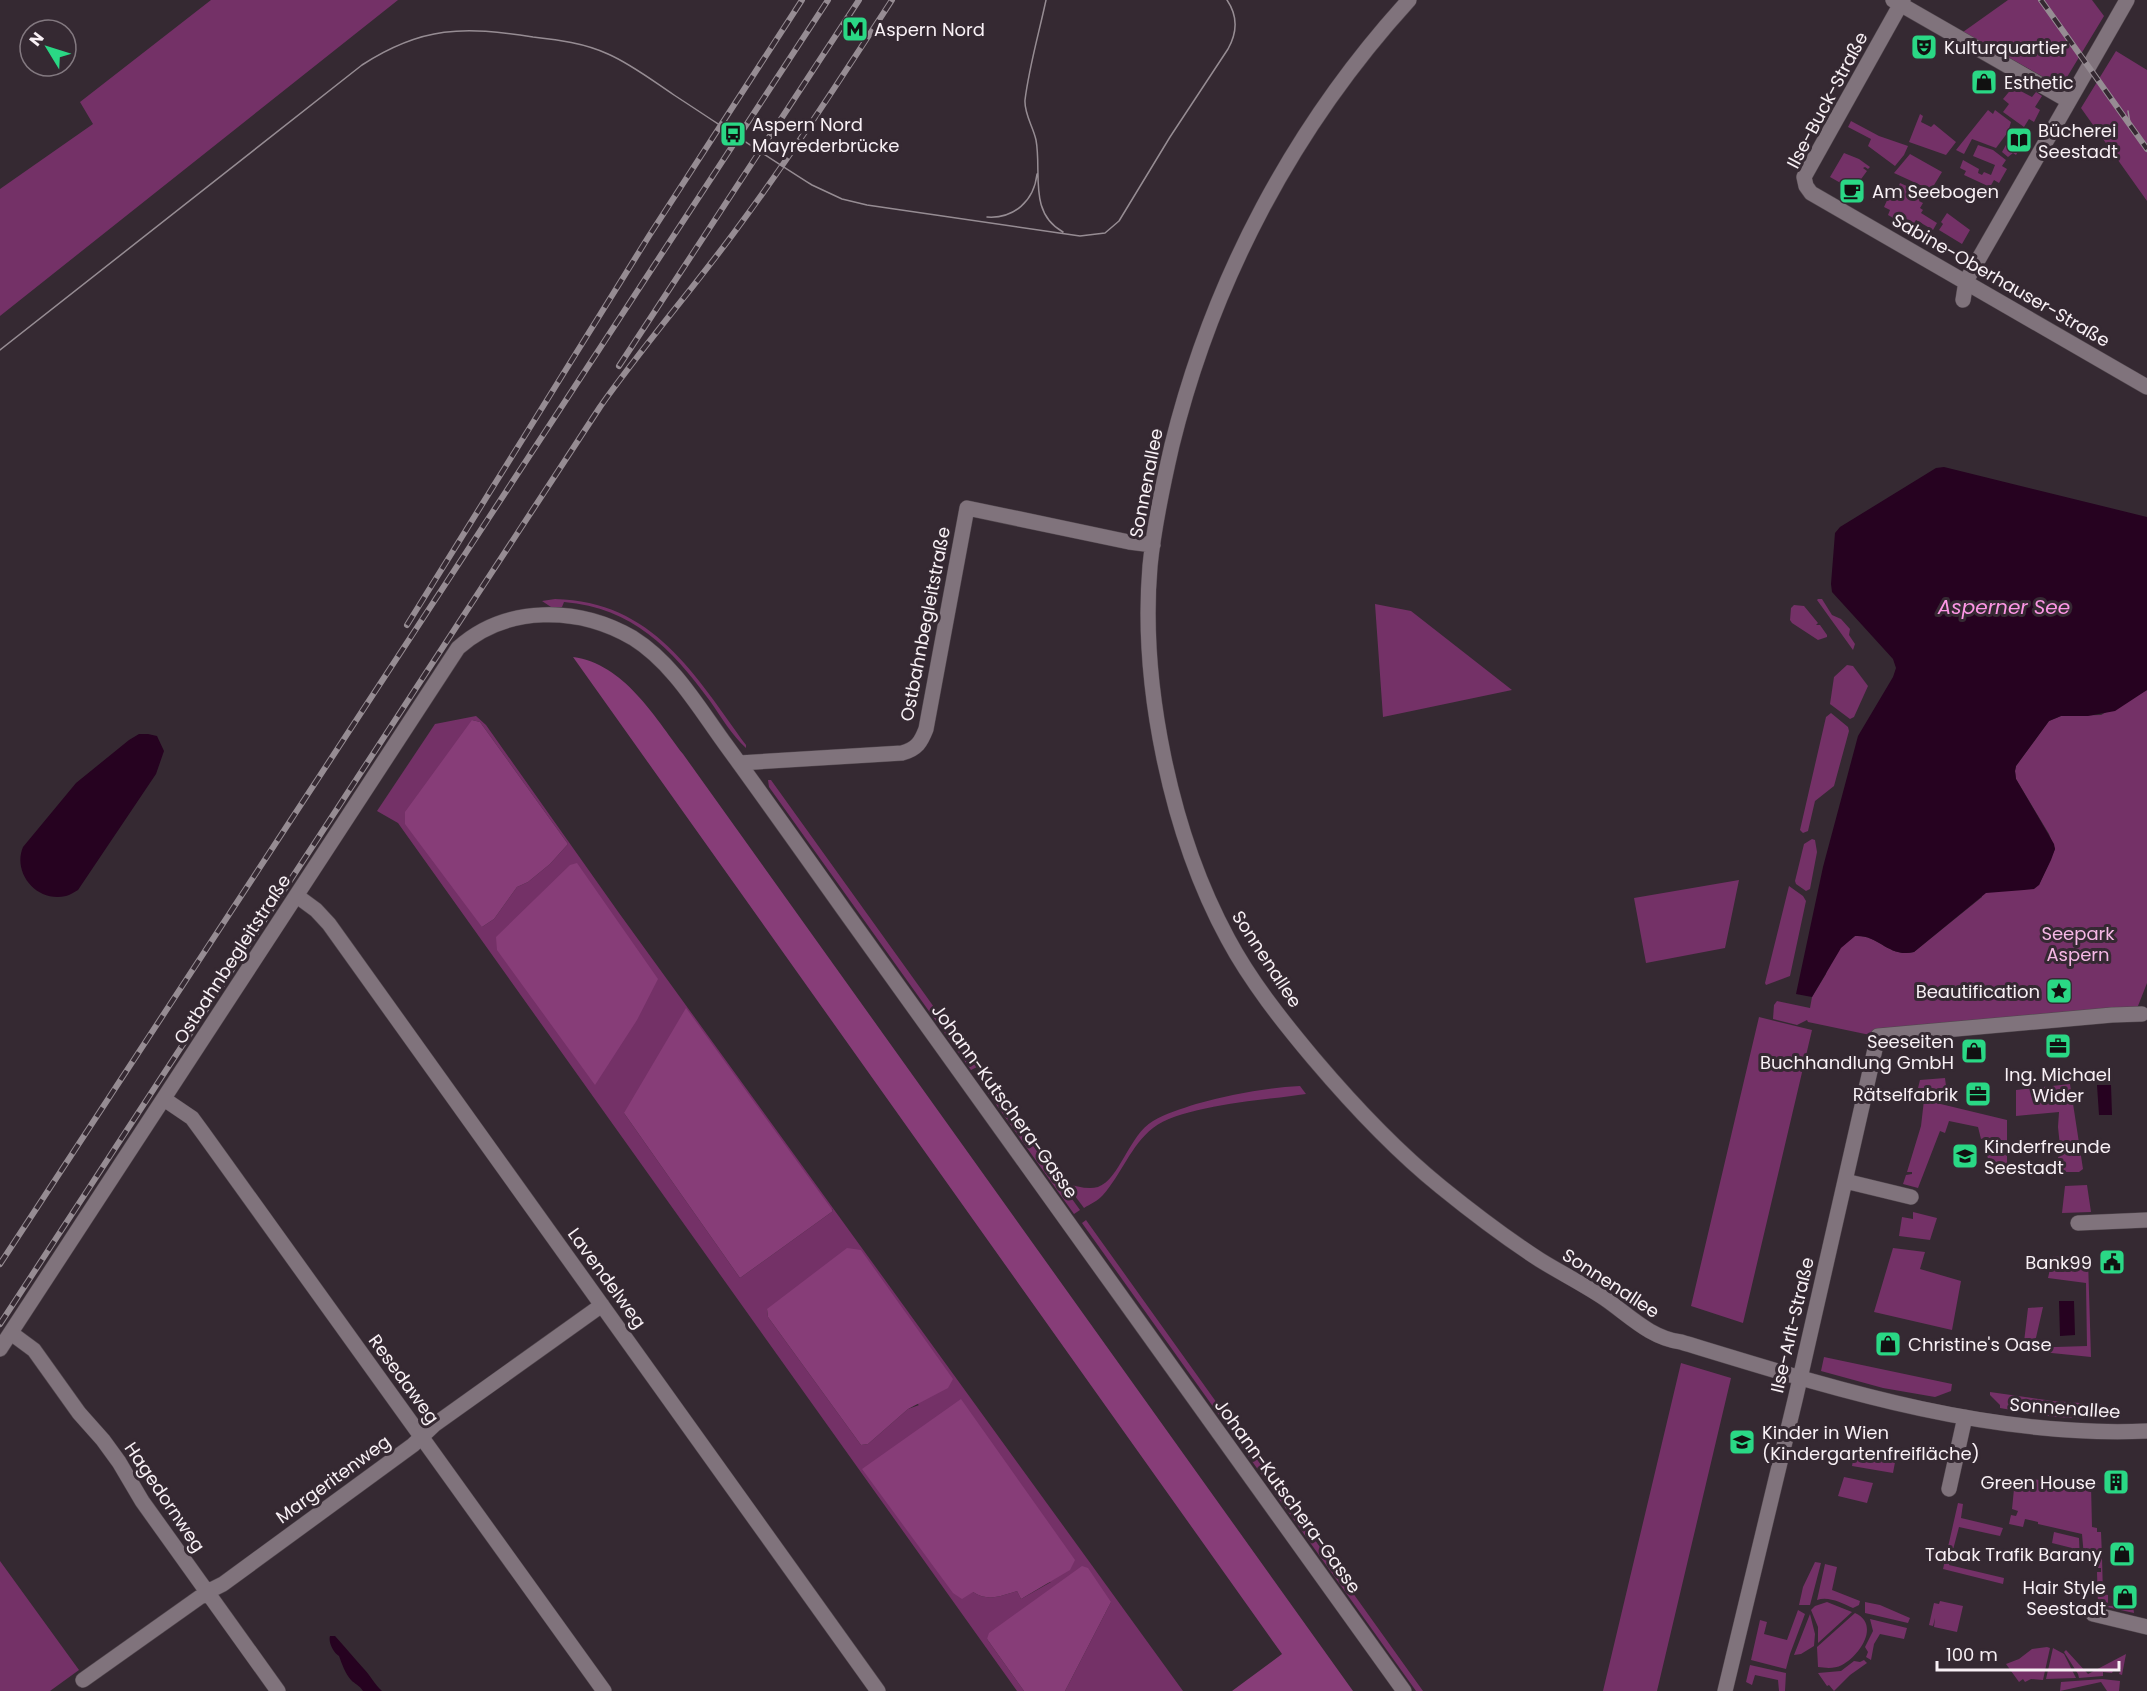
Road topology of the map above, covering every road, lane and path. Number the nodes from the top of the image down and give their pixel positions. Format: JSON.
{"nodes":[{"id":1,"x":1409,"y":0,"type":"edge"},
{"id":2,"x":2127,"y":0,"type":"edge"},
{"id":3,"x":1899,"y":2,"type":"edge"},
{"id":4,"x":2069,"y":101,"type":"junction"},
{"id":5,"x":1806,"y":186,"type":"joint"},
{"id":6,"x":1966,"y":281,"type":"junction"},
{"id":7,"x":1963,"y":300,"type":"dead end"},
{"id":8,"x":2147,"y":387,"type":"edge"},
{"id":9,"x":1153,"y":545,"type":"junction"},
{"id":10,"x":519,"y":616,"type":"joint"},
{"id":11,"x":738,"y":763,"type":"junction"},
{"id":12,"x":297,"y":896,"type":"junction"},
{"id":13,"x":2145,"y":1011,"type":"edge"},
{"id":14,"x":164,"y":1099,"type":"junction"},
{"id":15,"x":1845,"y":1180,"type":"junction"},
{"id":16,"x":1911,"y":1197,"type":"dead end"},
{"id":17,"x":2147,"y":1220,"type":"edge"},
{"id":18,"x":2078,"y":1223,"type":"dead end"},
{"id":19,"x":602,"y":1305,"type":"junction"},
{"id":20,"x":11,"y":1333,"type":"junction"},
{"id":21,"x":0,"y":1349,"type":"edge"},
{"id":22,"x":1800,"y":1379,"type":"junction"},
{"id":23,"x":1965,"y":1417,"type":"junction"},
{"id":24,"x":2147,"y":1431,"type":"edge"},
{"id":25,"x":422,"y":1437,"type":"junction"},
{"id":26,"x":1949,"y":1489,"type":"dead end"},
{"id":27,"x":207,"y":1592,"type":"junction"},
{"id":28,"x":2093,"y":1614,"type":"dead end"},
{"id":29,"x":2147,"y":1627,"type":"edge"},
{"id":30,"x":83,"y":1680,"type":"dead end"},
{"id":31,"x":278,"y":1691,"type":"edge"},
{"id":32,"x":604,"y":1691,"type":"edge"},
{"id":33,"x":878,"y":1691,"type":"edge"},
{"id":34,"x":1404,"y":1691,"type":"edge"},
{"id":35,"x":1725,"y":1691,"type":"edge"}],
"edges":[{"from":1,"to":9,"type":"street","name":"Sonnenallee"},
{"from":2,"to":4,"type":"street"},
{"from":3,"to":4,"type":"street"},
{"from":3,"to":5,"type":"street","name":"Ilse-Buck-Straße"},
{"from":4,"to":6,"type":"street"},
{"from":5,"to":6,"type":"street","name":"Sabine-Oberhauser-Straße"},
{"from":6,"to":7,"type":"street"},
{"from":6,"to":8,"type":"street","name":"Sabine-Oberhauser-Straße"},
{"from":9,"to":11,"type":"street","name":"Ostbahnbegleitstraße"},
{"from":9,"to":22,"type":"street","name":"Sonnenallee"},
{"from":10,"to":11,"type":"street","name":"Johann-Kutschera-Gasse"},
{"from":10,"to":12,"type":"street","name":"Ostbahnbegleitstraße"},
{"from":11,"to":34,"type":"street","name":"Johann-Kutschera-Gasse"},
{"from":12,"to":14,"type":"street","name":"Ostbahnbegleitstraße"},
{"from":12,"to":19,"type":"street","name":"Lavendelweg"},
{"from":13,"to":15,"type":"street","name":"Ilse-Arlt-Straße"},
{"from":14,"to":20,"type":"street","name":"Ostbahnbegleitstraße"},
{"from":14,"to":25,"type":"street","name":"Resedaweg"},
{"from":15,"to":16,"type":"street"},
{"from":15,"to":22,"type":"street","name":"Ilse-Arlt-Straße"},
{"from":17,"to":18,"type":"street"},
{"from":19,"to":25,"type":"street","name":"Margeritenweg"},
{"from":19,"to":33,"type":"street","name":"Lavendelweg"},
{"from":20,"to":21,"type":"street","name":"Ostbahnbegleitstraße"},
{"from":20,"to":27,"type":"street","name":"Hagedornweg"},
{"from":22,"to":23,"type":"street","name":"Sonnenallee"},
{"from":22,"to":35,"type":"street","name":"Ilse-Arlt-Straße"},
{"from":23,"to":24,"type":"street","name":"Sonnenallee"},
{"from":23,"to":26,"type":"street"},
{"from":25,"to":27,"type":"street","name":"Margeritenweg"},
{"from":25,"to":32,"type":"street","name":"Resedaweg"},
{"from":27,"to":30,"type":"street","name":"Margeritenweg"},
{"from":27,"to":31,"type":"street","name":"Hagedornweg"},
{"from":28,"to":29,"type":"street"}]}
